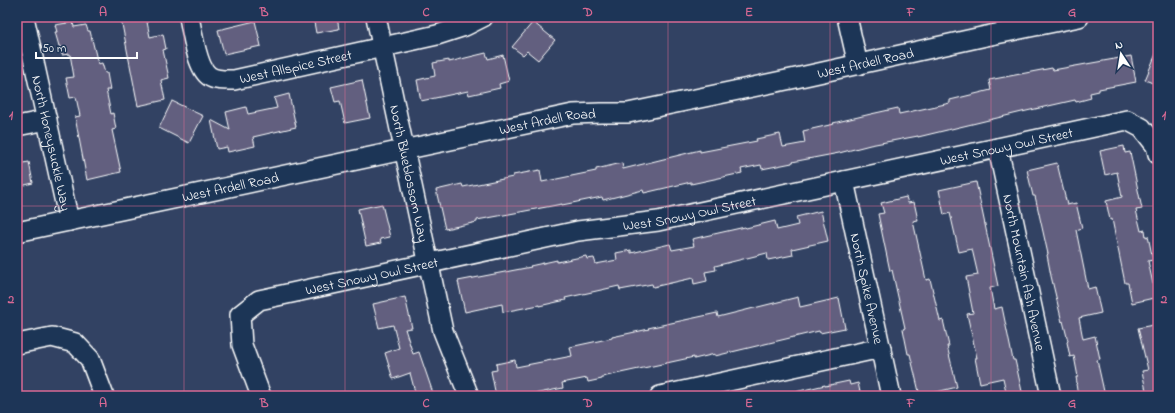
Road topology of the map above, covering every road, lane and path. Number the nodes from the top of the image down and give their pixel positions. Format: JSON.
{"nodes":[{"id":1,"x":24,"y":17,"type":"edge"},
{"id":2,"x":189,"y":17,"type":"edge"},
{"id":3,"x":376,"y":17,"type":"edge"},
{"id":4,"x":483,"y":17,"type":"edge"},
{"id":5,"x":847,"y":17,"type":"edge"},
{"id":6,"x":1079,"y":17,"type":"edge"},
{"id":7,"x":382,"y":48,"type":"junction"},
{"id":8,"x":858,"y":65,"type":"junction"},
{"id":9,"x":47,"y":120,"type":"junction"},
{"id":10,"x":17,"y":126,"type":"edge"},
{"id":11,"x":998,"y":148,"type":"junction"},
{"id":12,"x":404,"y":150,"type":"junction"},
{"id":13,"x":1158,"y":154,"type":"edge"},
{"id":14,"x":844,"y":181,"type":"junction"},
{"id":15,"x":69,"y":221,"type":"junction"},
{"id":16,"x":17,"y":232,"type":"edge"},
{"id":17,"x":429,"y":263,"type":"junction"},
{"id":18,"x":17,"y":344,"type":"edge"},
{"id":19,"x":880,"y":348,"type":"junction"},
{"id":20,"x":104,"y":396,"type":"edge"},
{"id":21,"x":261,"y":396,"type":"edge"},
{"id":22,"x":469,"y":396,"type":"edge"},
{"id":23,"x":660,"y":396,"type":"edge"},
{"id":24,"x":891,"y":396,"type":"edge"},
{"id":25,"x":1051,"y":396,"type":"edge"}],
"edges":[{"from":1,"to":9,"type":"street","name":"North Honeysuckle Way"},
{"from":2,"to":7,"type":"street","name":"West Allspice Street"},
{"from":3,"to":7,"type":"street","name":"North Blueblossom Way"},
{"from":4,"to":7,"type":"street","name":"West Allspice Street"},
{"from":5,"to":8,"type":"street"},
{"from":6,"to":8,"type":"street","name":"West Ardell Road"},
{"from":7,"to":12,"type":"street","name":"North Blueblossom Way"},
{"from":8,"to":12,"type":"street","name":"West Ardell Road"},
{"from":9,"to":10,"type":"street"},
{"from":9,"to":15,"type":"street","name":"North Honeysuckle Way"},
{"from":11,"to":13,"type":"street","name":"West Snowy Owl Street"},
{"from":11,"to":14,"type":"street","name":"West Snowy Owl Street"},
{"from":11,"to":25,"type":"street","name":"North Mountain Ash Avenue"},
{"from":12,"to":15,"type":"street","name":"West Ardell Road"},
{"from":12,"to":17,"type":"street","name":"North Blueblossom Way"},
{"from":14,"to":17,"type":"street","name":"West Snowy Owl Street"},
{"from":14,"to":19,"type":"street","name":"North Spike Avenue"},
{"from":15,"to":16,"type":"street","name":"West Ardell Road"},
{"from":17,"to":21,"type":"street","name":"West Snowy Owl Street"},
{"from":17,"to":22,"type":"street","name":"North Blueblossom Way"},
{"from":18,"to":20,"type":"street"},
{"from":19,"to":23,"type":"street"},
{"from":19,"to":24,"type":"street","name":"North Spike Avenue"}]}
